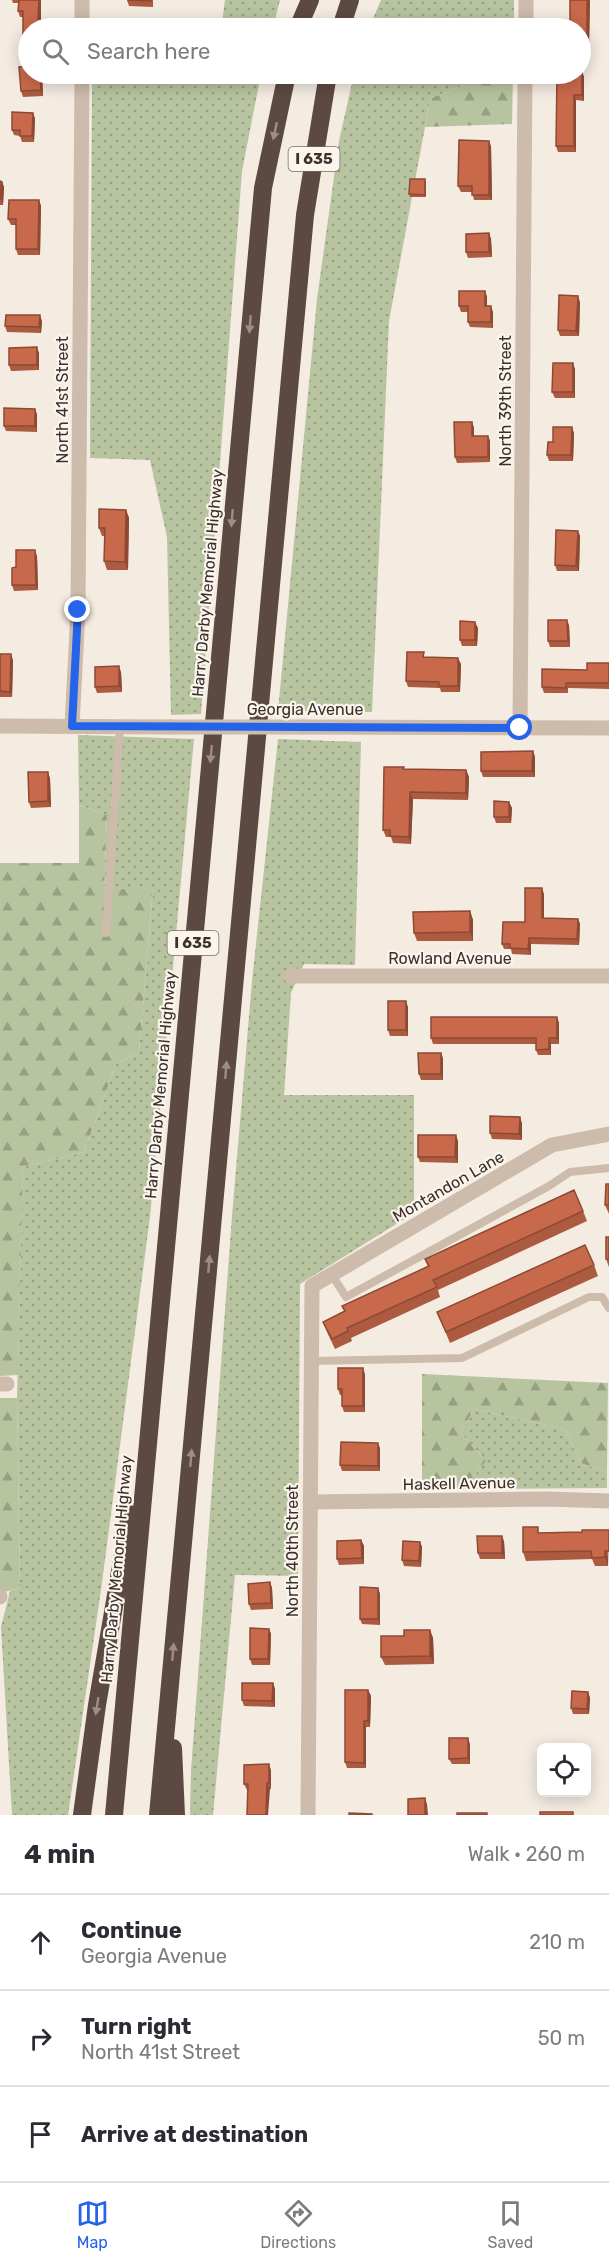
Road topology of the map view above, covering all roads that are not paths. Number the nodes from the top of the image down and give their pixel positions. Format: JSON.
{"nodes":[{"id":1,"x":82,"y":0,"type":"edge"},
{"id":2,"x":310,"y":0,"type":"edge"},
{"id":3,"x":351,"y":0,"type":"edge"},
{"id":4,"x":526,"y":0,"type":"edge"},
{"id":5,"x":82,"y":18,"type":"edge"},
{"id":6,"x":302,"y":18,"type":"edge"},
{"id":7,"x":345,"y":18,"type":"edge"},
{"id":8,"x":526,"y":18,"type":"edge"},
{"id":9,"x":82,"y":84,"type":"edge"},
{"id":10,"x":285,"y":84,"type":"edge"},
{"id":11,"x":326,"y":84,"type":"edge"},
{"id":12,"x":525,"y":84,"type":"edge"},
{"id":13,"x":0,"y":726,"type":"edge"},
{"id":14,"x":72,"y":726,"type":"junction"},
{"id":15,"x":120,"y":726,"type":"junction"},
{"id":16,"x":520,"y":728,"type":"junction"},
{"id":17,"x":609,"y":728,"type":"edge"},
{"id":18,"x":106,"y":933,"type":"dead end"},
{"id":19,"x":291,"y":976,"type":"dead end"},
{"id":20,"x":609,"y":976,"type":"edge"},
{"id":21,"x":609,"y":1134,"type":"edge"},
{"id":22,"x":609,"y":1168,"type":"edge"},
{"id":23,"x":332,"y":1275,"type":"junction"},
{"id":24,"x":312,"y":1286,"type":"joint"},
{"id":25,"x":609,"y":1308,"type":"edge"},
{"id":26,"x":311,"y":1361,"type":"junction"},
{"id":27,"x":153,"y":1379,"type":"junction"},
{"id":28,"x":609,"y":1501,"type":"edge"},
{"id":29,"x":310,"y":1502,"type":"junction"},
{"id":30,"x":169,"y":1697,"type":"junction"},
{"id":31,"x":82,"y":1815,"type":"edge"},
{"id":32,"x":114,"y":1815,"type":"edge"},
{"id":33,"x":158,"y":1815,"type":"edge"},
{"id":34,"x":176,"y":1815,"type":"edge"},
{"id":35,"x":308,"y":1815,"type":"edge"}],
"edges":[{"from":1,"to":5,"type":"street"},
{"from":2,"to":6,"type":"highway"},
{"from":3,"to":7,"type":"highway"},
{"from":4,"to":8,"type":"street"},
{"from":9,"to":14,"type":"street","name":"North 41st Street"},
{"from":10,"to":27,"type":"highway","name":"Harry Darby Memorial Highway","number":"I 635","one_way":true},
{"from":30,"to":11,"type":"highway","number":"I 635","one_way":true},
{"from":12,"to":16,"type":"street","name":"North 39th Street"},
{"from":13,"to":14,"type":"street","name":"Georgia Avenue"},
{"from":14,"to":15,"type":"street","name":"Georgia Avenue"},
{"from":15,"to":16,"type":"street","name":"Georgia Avenue","bridge":true},
{"from":15,"to":18,"type":"lane"},
{"from":16,"to":17,"type":"street","name":"Georgia Avenue"},
{"from":19,"to":20,"type":"street","name":"Rowland Avenue"},
{"from":21,"to":23,"type":"street","name":"Montandon Lane"},
{"from":22,"to":23,"type":"lane"},
{"from":23,"to":24,"type":"street","name":"Montandon Lane"},
{"from":24,"to":26,"type":"street","name":"North 40th Street"},
{"from":25,"to":26,"type":"lane"},
{"from":26,"to":29,"type":"street","name":"North 40th Street"},
{"from":27,"to":31,"type":"highway","one_way":true},
{"from":27,"to":32,"type":"highway","name":"Harry Darby Memorial Highway","number":"I 635"},
{"from":28,"to":29,"type":"street","name":"Haskell Avenue"},
{"from":29,"to":35,"type":"street","name":"North 40th Street"},
{"from":30,"to":33,"type":"highway","number":"I 635"},
{"from":30,"to":34,"type":"highway"}]}
